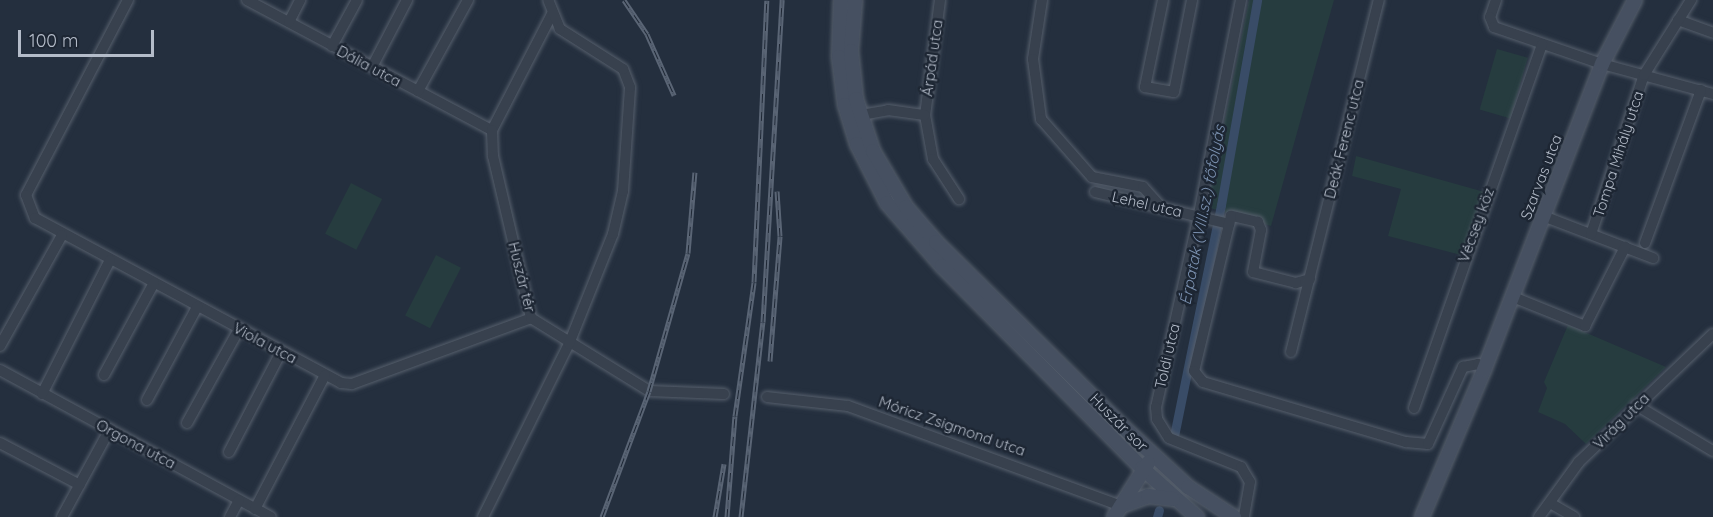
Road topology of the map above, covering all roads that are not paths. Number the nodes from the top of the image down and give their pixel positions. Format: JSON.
{"nodes":[{"id":1,"x":128,"y":0,"type":"edge"},
{"id":2,"x":247,"y":0,"type":"edge"},
{"id":3,"x":300,"y":0,"type":"edge"},
{"id":4,"x":357,"y":0,"type":"edge"},
{"id":5,"x":407,"y":0,"type":"edge"},
{"id":6,"x":468,"y":0,"type":"edge"},
{"id":7,"x":548,"y":0,"type":"edge"},
{"id":8,"x":841,"y":0,"type":"edge"},
{"id":9,"x":855,"y":0,"type":"edge"},
{"id":10,"x":940,"y":0,"type":"edge"},
{"id":11,"x":1042,"y":0,"type":"edge"},
{"id":12,"x":1163,"y":0,"type":"edge"},
{"id":13,"x":1192,"y":0,"type":"edge"},
{"id":14,"x":1241,"y":0,"type":"edge"},
{"id":15,"x":1379,"y":0,"type":"edge"},
{"id":16,"x":1496,"y":0,"type":"edge"},
{"id":17,"x":1635,"y":0,"type":"edge"},
{"id":18,"x":1691,"y":0,"type":"edge"},
{"id":19,"x":552,"y":14,"type":"junction"},
{"id":20,"x":1678,"y":20,"type":"junction"},
{"id":21,"x":289,"y":22,"type":"junction"},
{"id":22,"x":1713,"y":33,"type":"edge"},
{"id":23,"x":1542,"y":44,"type":"junction"},
{"id":24,"x":332,"y":46,"type":"junction"},
{"id":25,"x":1602,"y":64,"type":"junction"},
{"id":26,"x":372,"y":67,"type":"junction"},
{"id":27,"x":1644,"y":75,"type":"junction"},
{"id":28,"x":1701,"y":90,"type":"junction"},
{"id":29,"x":418,"y":91,"type":"junction"},
{"id":30,"x":1713,"y":94,"type":"edge"},
{"id":31,"x":861,"y":115,"type":"junction"},
{"id":32,"x":925,"y":116,"type":"junction"},
{"id":33,"x":492,"y":130,"type":"junction"},
{"id":34,"x":1095,"y":192,"type":"dead end"},
{"id":35,"x":959,"y":199,"type":"dead end"},
{"id":36,"x":1162,"y":208,"type":"junction"},
{"id":37,"x":1203,"y":216,"type":"junction"},
{"id":38,"x":1543,"y":216,"type":"junction"},
{"id":39,"x":1227,"y":223,"type":"junction"},
{"id":40,"x":1591,"y":234,"type":"junction"},
{"id":41,"x":62,"y":235,"type":"junction"},
{"id":42,"x":1645,"y":243,"type":"dead end"},
{"id":43,"x":1626,"y":247,"type":"junction"},
{"id":44,"x":1653,"y":258,"type":"dead end"},
{"id":45,"x":110,"y":260,"type":"junction"},
{"id":46,"x":1310,"y":279,"type":"junction"},
{"id":47,"x":154,"y":283,"type":"junction"},
{"id":48,"x":1513,"y":297,"type":"junction"},
{"id":49,"x":197,"y":307,"type":"junction"},
{"id":50,"x":531,"y":318,"type":"junction"},
{"id":51,"x":239,"y":330,"type":"junction"},
{"id":52,"x":1712,"y":336,"type":"edge"},
{"id":53,"x":569,"y":344,"type":"junction"},
{"id":54,"x":0,"y":346,"type":"edge"},
{"id":55,"x":281,"y":352,"type":"junction"},
{"id":56,"x":1291,"y":352,"type":"dead end"},
{"id":57,"x":0,"y":370,"type":"edge"},
{"id":58,"x":1484,"y":370,"type":"junction"},
{"id":59,"x":104,"y":375,"type":"dead end"},
{"id":60,"x":325,"y":375,"type":"junction"},
{"id":61,"x":42,"y":394,"type":"junction"},
{"id":62,"x":724,"y":394,"type":"dead end"},
{"id":63,"x":768,"y":397,"type":"dead end"},
{"id":64,"x":147,"y":400,"type":"dead end"},
{"id":65,"x":1636,"y":405,"type":"junction"},
{"id":66,"x":1414,"y":408,"type":"dead end"},
{"id":67,"x":187,"y":423,"type":"dead end"},
{"id":68,"x":110,"y":429,"type":"junction"},
{"id":69,"x":0,"y":443,"type":"edge"},
{"id":70,"x":1713,"y":451,"type":"edge"},
{"id":71,"x":229,"y":452,"type":"dead end"},
{"id":72,"x":1155,"y":454,"type":"junction"},
{"id":73,"x":1142,"y":468,"type":"junction"},
{"id":74,"x":80,"y":485,"type":"junction"},
{"id":75,"x":1176,"y":499,"type":"junction"},
{"id":76,"x":239,"y":500,"type":"junction"},
{"id":77,"x":1550,"y":503,"type":"junction"},
{"id":78,"x":255,"y":509,"type":"junction"},
{"id":79,"x":1117,"y":511,"type":"edge"},
{"id":80,"x":62,"y":517,"type":"edge"},
{"id":81,"x":230,"y":517,"type":"edge"},
{"id":82,"x":272,"y":517,"type":"edge"},
{"id":83,"x":483,"y":517,"type":"edge"},
{"id":84,"x":1197,"y":517,"type":"edge"},
{"id":85,"x":1233,"y":517,"type":"edge"},
{"id":86,"x":1244,"y":517,"type":"edge"},
{"id":87,"x":1422,"y":517,"type":"edge"},
{"id":88,"x":1539,"y":517,"type":"edge"},
{"id":89,"x":1574,"y":517,"type":"edge"}],
"edges":[{"from":1,"to":41,"type":"street","name":"Viola utca"},
{"from":2,"to":21,"type":"street","name":"Dália utca"},
{"from":3,"to":21,"type":"street"},
{"from":4,"to":24,"type":"street"},
{"from":5,"to":26,"type":"street"},
{"from":6,"to":29,"type":"street"},
{"from":7,"to":19,"type":"street"},
{"from":8,"to":73,"type":"main road","name":"Huszár sor"},
{"from":9,"to":31,"type":"main road","name":"Huszár sor"},
{"from":10,"to":32,"type":"street","name":"Árpád utca"},
{"from":11,"to":36,"type":"street"},
{"from":12,"to":13,"type":"street"},
{"from":14,"to":37,"type":"street","name":"Toldi utca"},
{"from":15,"to":46,"type":"street","name":"Deák Ferenc utca"},
{"from":16,"to":23,"type":"street"},
{"from":17,"to":25,"type":"main road","name":"Szarvas utca"},
{"from":18,"to":20,"type":"street","name":"Tompa Mihály utca"},
{"from":19,"to":33,"type":"street"},
{"from":19,"to":53,"type":"street"},
{"from":20,"to":22,"type":"street"},
{"from":20,"to":27,"type":"street","name":"Tompa Mihály utca"},
{"from":21,"to":24,"type":"street","name":"Dália utca"},
{"from":23,"to":25,"type":"street"},
{"from":23,"to":66,"type":"street","name":"Vécsey köz"},
{"from":24,"to":26,"type":"street","name":"Dália utca"},
{"from":25,"to":27,"type":"street","name":"Tompa Mihály utca"},
{"from":25,"to":38,"type":"main road","name":"Szarvas utca"},
{"from":26,"to":29,"type":"street","name":"Dália utca"},
{"from":27,"to":28,"type":"street","name":"Tompa Mihály utca"},
{"from":27,"to":40,"type":"street","name":"Tompa Mihály utca"},
{"from":28,"to":30,"type":"street","name":"Tompa Mihály utca"},
{"from":28,"to":42,"type":"street"},
{"from":29,"to":33,"type":"street","name":"Dália utca"},
{"from":31,"to":32,"type":"street","name":"Árpád utca"},
{"from":31,"to":72,"type":"main road","name":"Huszár sor"},
{"from":32,"to":35,"type":"street","name":"Árpád utca"},
{"from":33,"to":50,"type":"street","name":"Huszár tér"},
{"from":34,"to":36,"type":"street","name":"Lehel utca"},
{"from":36,"to":37,"type":"street","name":"Lehel utca"},
{"from":37,"to":39,"type":"street","name":"Lehel utca"},
{"from":37,"to":86,"type":"street","name":"Toldi utca"},
{"from":38,"to":40,"type":"street"},
{"from":38,"to":48,"type":"main road","name":"Szarvas utca"},
{"from":39,"to":46,"type":"street"},
{"from":39,"to":58,"type":"street","name":"Toldi utca"},
{"from":40,"to":43,"type":"street"},
{"from":41,"to":45,"type":"street","name":"Viola utca"},
{"from":41,"to":54,"type":"street"},
{"from":43,"to":44,"type":"street"},
{"from":43,"to":48,"type":"street"},
{"from":45,"to":47,"type":"street","name":"Viola utca"},
{"from":45,"to":61,"type":"street"},
{"from":46,"to":56,"type":"street","name":"Deák Ferenc utca"},
{"from":47,"to":49,"type":"street","name":"Viola utca"},
{"from":47,"to":59,"type":"street"},
{"from":48,"to":58,"type":"main road","name":"Szarvas utca"},
{"from":49,"to":51,"type":"street","name":"Viola utca"},
{"from":49,"to":64,"type":"street"},
{"from":50,"to":53,"type":"street","name":"Huszár tér"},
{"from":50,"to":60,"type":"street","name":"Viola utca"},
{"from":51,"to":55,"type":"street","name":"Viola utca"},
{"from":51,"to":67,"type":"street"},
{"from":52,"to":65,"type":"street","name":"Virág utca"},
{"from":53,"to":62,"type":"street","name":"Huszár tér"},
{"from":53,"to":83,"type":"street"},
{"from":55,"to":60,"type":"street","name":"Viola utca"},
{"from":55,"to":71,"type":"street"},
{"from":57,"to":61,"type":"street","name":"Orgona utca"},
{"from":58,"to":87,"type":"main road","name":"Szarvas utca"},
{"from":60,"to":78,"type":"street"},
{"from":61,"to":68,"type":"street","name":"Orgona utca"},
{"from":63,"to":79,"type":"street","name":"Móricz Zsigmond utca"},
{"from":65,"to":70,"type":"street"},
{"from":65,"to":77,"type":"street","name":"Virág utca"},
{"from":68,"to":74,"type":"street"},
{"from":68,"to":76,"type":"street","name":"Orgona utca"},
{"from":69,"to":74,"type":"street"},
{"from":72,"to":73,"type":"main road","name":"Huszár sor"},
{"from":72,"to":85,"type":"main road"},
{"from":73,"to":75,"type":"main road"},
{"from":73,"to":79,"type":"main road"},
{"from":74,"to":80,"type":"street"},
{"from":75,"to":79,"type":"main road"},
{"from":75,"to":84,"type":"main road"},
{"from":76,"to":78,"type":"street","name":"Orgona utca"},
{"from":76,"to":81,"type":"street"},
{"from":77,"to":88,"type":"street","name":"Virág utca"},
{"from":77,"to":89,"type":"street"},
{"from":78,"to":82,"type":"street","name":"Orgona utca"}]}
